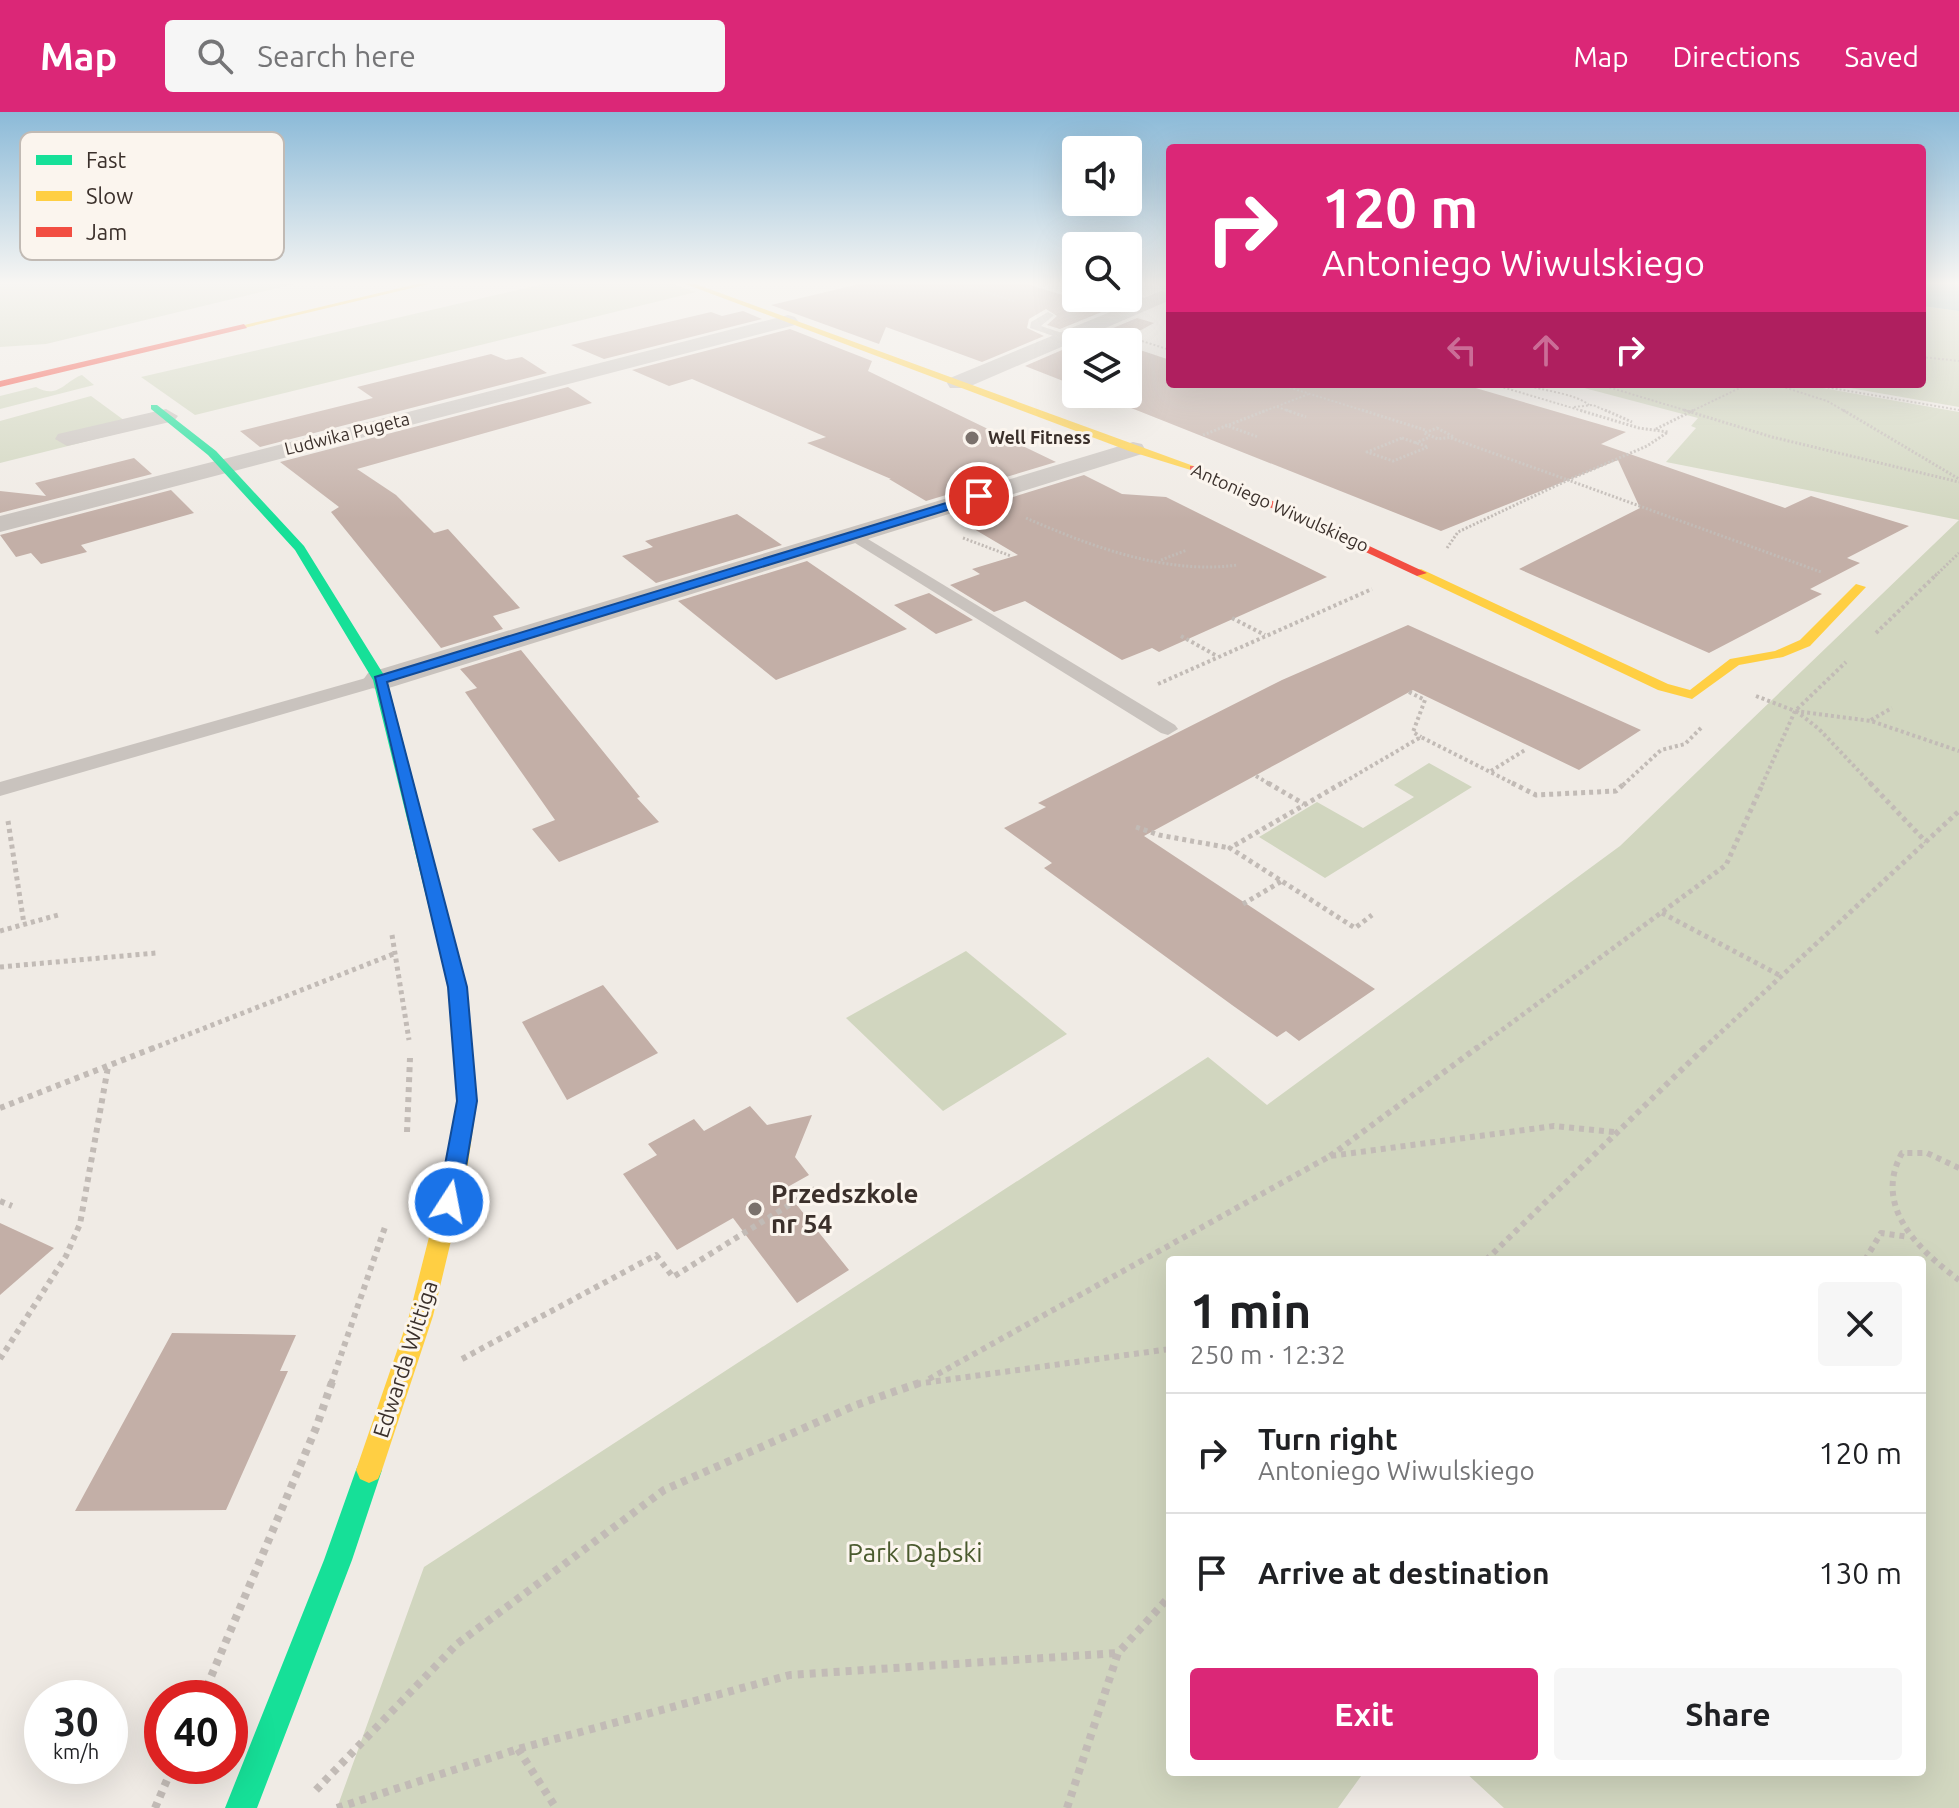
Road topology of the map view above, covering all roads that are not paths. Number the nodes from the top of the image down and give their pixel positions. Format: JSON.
{"nodes":[{"id":1,"x":97,"y":361,"type":"edge"},
{"id":2,"x":632,"y":361,"type":"edge"},
{"id":3,"x":898,"y":361,"type":"edge"},
{"id":4,"x":1007,"y":361,"type":"edge"},
{"id":5,"x":958,"y":383,"type":"junction"},
{"id":6,"x":0,"y":384,"type":"edge"},
{"id":7,"x":160,"y":412,"type":"joint"},
{"id":8,"x":67,"y":439,"type":"dead end"},
{"id":9,"x":1133,"y":449,"type":"junction"},
{"id":10,"x":225,"y":466,"type":"junction"},
{"id":11,"x":0,"y":524,"type":"edge"},
{"id":12,"x":853,"y":535,"type":"junction"},
{"id":13,"x":1860,"y":587,"type":"road end"},
{"id":14,"x":380,"y":680,"type":"junction"},
{"id":15,"x":1168,"y":729,"type":"dead end"},
{"id":16,"x":1,"y":788,"type":"edge"},
{"id":17,"x":241,"y":1808,"type":"edge"}],
"edges":[{"from":1,"to":6,"type":"street"},
{"from":2,"to":10,"type":"street","name":"Ludwika Pugeta"},
{"from":3,"to":5,"type":"street","name":"Antoniego Wiwulskiego"},
{"from":4,"to":5,"type":"street"},
{"from":5,"to":9,"type":"street","name":"Antoniego Wiwulskiego"},
{"from":7,"to":8,"type":"street"},
{"from":7,"to":10,"type":"street","name":"Edwarda Wittiga"},
{"from":9,"to":12,"type":"street"},
{"from":9,"to":13,"type":"street","name":"Antoniego Wiwulskiego"},
{"from":10,"to":11,"type":"street","name":"Ludwika Pugeta"},
{"from":10,"to":14,"type":"street","name":"Edwarda Wittiga"},
{"from":12,"to":14,"type":"street"},
{"from":12,"to":15,"type":"lane"},
{"from":14,"to":16,"type":"lane"},
{"from":14,"to":17,"type":"street","name":"Edwarda Wittiga"}]}
